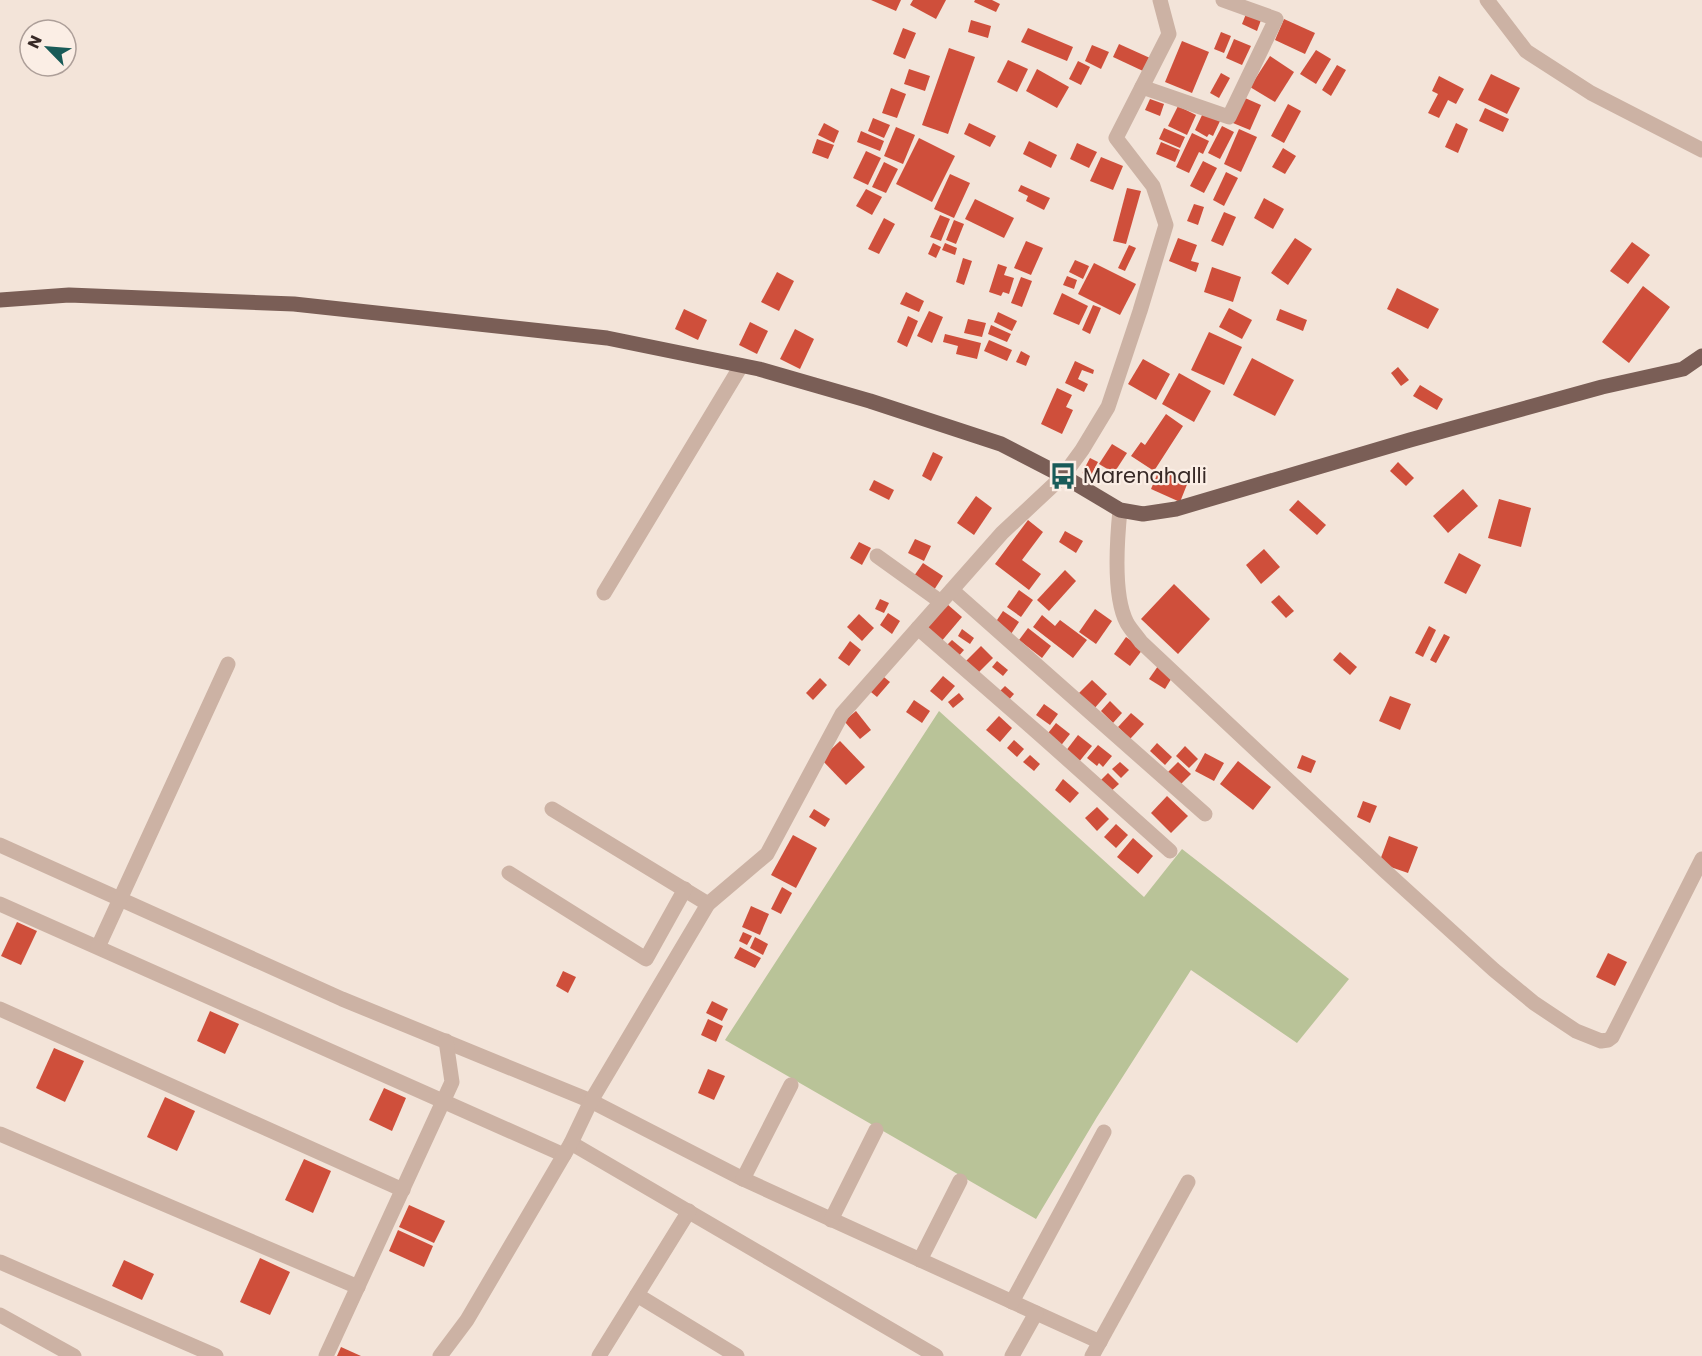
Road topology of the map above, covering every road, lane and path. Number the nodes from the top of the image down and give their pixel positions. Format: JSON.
{"nodes":[{"id":1,"x":1160,"y":0,"type":"edge"},
{"id":2,"x":1223,"y":0,"type":"edge"},
{"id":3,"x":1487,"y":0,"type":"edge"},
{"id":4,"x":1142,"y":87,"type":"junction"},
{"id":5,"x":1702,"y":150,"type":"edge"},
{"id":6,"x":0,"y":300,"type":"edge"},
{"id":7,"x":1702,"y":356,"type":"edge"},
{"id":8,"x":741,"y":366,"type":"junction"},
{"id":9,"x":1063,"y":476,"type":"junction"},
{"id":10,"x":1120,"y":510,"type":"junction"},
{"id":11,"x":877,"y":556,"type":"dead end"},
{"id":12,"x":952,"y":590,"type":"junction"},
{"id":13,"x":604,"y":593,"type":"dead end"},
{"id":14,"x":941,"y":602,"type":"junction"},
{"id":15,"x":918,"y":628,"type":"junction"},
{"id":16,"x":228,"y":664,"type":"dead end"},
{"id":17,"x":552,"y":809,"type":"dead end"},
{"id":18,"x":1205,"y":814,"type":"dead end"},
{"id":19,"x":0,"y":845,"type":"edge"},
{"id":20,"x":1170,"y":851,"type":"dead end"},
{"id":21,"x":1702,"y":859,"type":"edge"},
{"id":22,"x":509,"y":873,"type":"dead end"},
{"id":23,"x":685,"y":889,"type":"junction"},
{"id":24,"x":120,"y":899,"type":"junction"},
{"id":25,"x":0,"y":904,"type":"edge"},
{"id":26,"x":708,"y":904,"type":"junction"},
{"id":27,"x":98,"y":947,"type":"junction"},
{"id":28,"x":0,"y":1009,"type":"edge"},
{"id":29,"x":446,"y":1041,"type":"junction"},
{"id":30,"x":791,"y":1084,"type":"dead end"},
{"id":31,"x":444,"y":1100,"type":"junction"},
{"id":32,"x":591,"y":1101,"type":"junction"},
{"id":33,"x":876,"y":1130,"type":"dead end"},
{"id":34,"x":1104,"y":1132,"type":"dead end"},
{"id":35,"x":0,"y":1134,"type":"edge"},
{"id":36,"x":567,"y":1149,"type":"junction"},
{"id":37,"x":743,"y":1179,"type":"junction"},
{"id":38,"x":960,"y":1181,"type":"dead end"},
{"id":39,"x":1188,"y":1182,"type":"dead end"},
{"id":40,"x":403,"y":1190,"type":"junction"},
{"id":41,"x":689,"y":1211,"type":"junction"},
{"id":42,"x":831,"y":1220,"type":"junction"},
{"id":43,"x":920,"y":1260,"type":"junction"},
{"id":44,"x":0,"y":1262,"type":"edge"},
{"id":45,"x":358,"y":1287,"type":"junction"},
{"id":46,"x":637,"y":1295,"type":"junction"},
{"id":47,"x":1012,"y":1302,"type":"junction"},
{"id":48,"x":1035,"y":1313,"type":"junction"},
{"id":49,"x":0,"y":1316,"type":"edge"},
{"id":50,"x":1096,"y":1349,"type":"edge"},
{"id":51,"x":74,"y":1356,"type":"edge"},
{"id":52,"x":216,"y":1356,"type":"edge"},
{"id":53,"x":326,"y":1356,"type":"edge"},
{"id":54,"x":440,"y":1356,"type":"edge"},
{"id":55,"x":599,"y":1356,"type":"edge"},
{"id":56,"x":737,"y":1356,"type":"edge"},
{"id":57,"x":936,"y":1356,"type":"edge"},
{"id":58,"x":1012,"y":1356,"type":"edge"}],
"edges":[{"from":1,"to":4,"type":"street"},
{"from":2,"to":4,"type":"street"},
{"from":3,"to":5,"type":"street"},
{"from":4,"to":9,"type":"street"},
{"from":6,"to":8,"type":"main road"},
{"from":7,"to":10,"type":"main road"},
{"from":8,"to":9,"type":"main road"},
{"from":8,"to":13,"type":"street"},
{"from":9,"to":10,"type":"main road"},
{"from":9,"to":12,"type":"street"},
{"from":10,"to":21,"type":"street"},
{"from":11,"to":14,"type":"street"},
{"from":12,"to":14,"type":"street"},
{"from":12,"to":18,"type":"street"},
{"from":14,"to":15,"type":"street"},
{"from":15,"to":20,"type":"street"},
{"from":15,"to":26,"type":"street"},
{"from":16,"to":24,"type":"street"},
{"from":17,"to":23,"type":"street"},
{"from":19,"to":24,"type":"street"},
{"from":22,"to":23,"type":"street"},
{"from":23,"to":26,"type":"street"},
{"from":24,"to":27,"type":"street"},
{"from":24,"to":29,"type":"street"},
{"from":25,"to":27,"type":"street"},
{"from":26,"to":32,"type":"street"},
{"from":27,"to":31,"type":"street"},
{"from":28,"to":40,"type":"street"},
{"from":29,"to":31,"type":"street"},
{"from":29,"to":32,"type":"street"},
{"from":30,"to":37,"type":"street"},
{"from":31,"to":36,"type":"street"},
{"from":31,"to":40,"type":"street"},
{"from":32,"to":36,"type":"street"},
{"from":32,"to":37,"type":"street"},
{"from":33,"to":42,"type":"street"},
{"from":34,"to":47,"type":"street"},
{"from":35,"to":45,"type":"street"},
{"from":36,"to":41,"type":"street"},
{"from":36,"to":54,"type":"street"},
{"from":37,"to":42,"type":"street"},
{"from":38,"to":43,"type":"street"},
{"from":39,"to":50,"type":"street"},
{"from":40,"to":45,"type":"street"},
{"from":41,"to":46,"type":"street"},
{"from":41,"to":57,"type":"street"},
{"from":42,"to":43,"type":"street"},
{"from":43,"to":47,"type":"street"},
{"from":44,"to":52,"type":"street"},
{"from":45,"to":53,"type":"street"},
{"from":46,"to":55,"type":"street"},
{"from":46,"to":56,"type":"street"},
{"from":47,"to":48,"type":"street"},
{"from":48,"to":50,"type":"street"},
{"from":48,"to":58,"type":"street"},
{"from":49,"to":51,"type":"street"}]}
